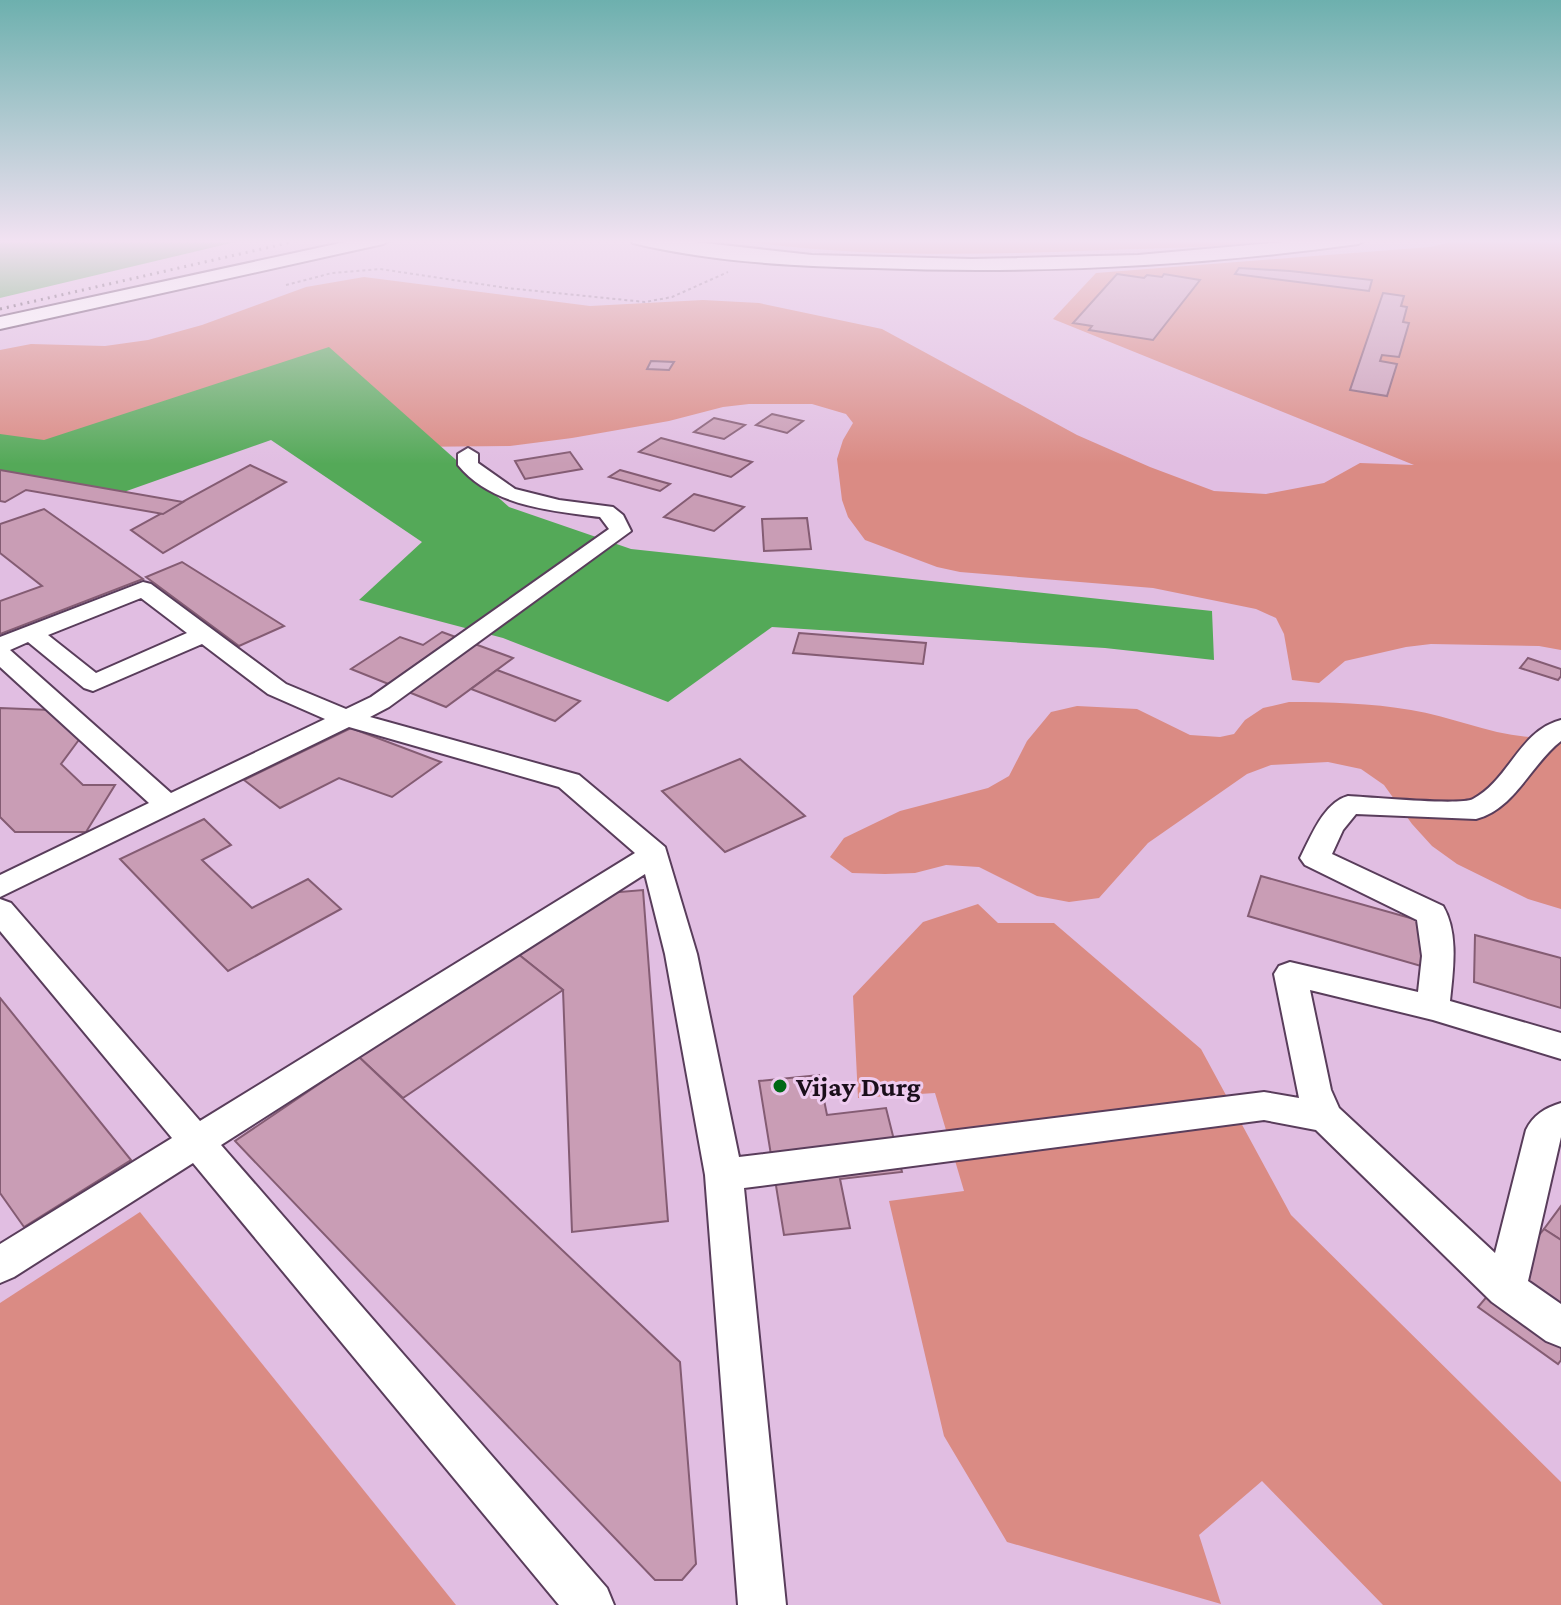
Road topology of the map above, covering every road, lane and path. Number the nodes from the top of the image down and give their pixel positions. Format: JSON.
{"nodes":[{"id":1,"x":38,"y":314,"type":"edge"},
{"id":2,"x":0,"y":323,"type":"edge"},
{"id":3,"x":468,"y":454,"type":"dead end"},
{"id":4,"x":31,"y":633,"type":"junction"},
{"id":5,"x":204,"y":634,"type":"junction"},
{"id":6,"x":0,"y":645,"type":"edge"},
{"id":7,"x":0,"y":654,"type":"edge"},
{"id":8,"x":343,"y":717,"type":"junction"},
{"id":9,"x":1561,"y":728,"type":"edge"},
{"id":10,"x":166,"y":803,"type":"junction"},
{"id":11,"x":655,"y":854,"type":"junction"},
{"id":12,"x":0,"y":887,"type":"edge"},
{"id":13,"x":0,"y":910,"type":"edge"},
{"id":14,"x":1433,"y":1008,"type":"junction"},
{"id":15,"x":1561,"y":1046,"type":"edge"},
{"id":16,"x":1561,"y":1117,"type":"edge"},
{"id":17,"x":1326,"y":1118,"type":"junction"},
{"id":18,"x":196,"y":1141,"type":"junction"},
{"id":19,"x":724,"y":1175,"type":"junction"},
{"id":20,"x":4,"y":1254,"type":"edge"},
{"id":21,"x":1506,"y":1289,"type":"junction"},
{"id":22,"x":1561,"y":1328,"type":"edge"},
{"id":23,"x":590,"y":1605,"type":"edge"},
{"id":24,"x":762,"y":1605,"type":"edge"}],
"edges":[{"from":1,"to":2,"type":"main road"},
{"from":3,"to":8,"type":"lane"},
{"from":4,"to":5,"type":"lane"},
{"from":4,"to":5,"type":"lane"},
{"from":4,"to":6,"type":"lane"},
{"from":5,"to":8,"type":"lane"},
{"from":7,"to":10,"type":"lane"},
{"from":8,"to":10,"type":"lane"},
{"from":8,"to":11,"type":"lane"},
{"from":9,"to":14,"type":"lane"},
{"from":10,"to":12,"type":"lane"},
{"from":11,"to":18,"type":"lane"},
{"from":11,"to":19,"type":"lane"},
{"from":13,"to":18,"type":"lane"},
{"from":14,"to":15,"type":"lane"},
{"from":14,"to":17,"type":"lane"},
{"from":16,"to":21,"type":"lane"},
{"from":17,"to":19,"type":"lane"},
{"from":17,"to":21,"type":"lane"},
{"from":18,"to":20,"type":"lane"},
{"from":18,"to":23,"type":"lane"},
{"from":19,"to":24,"type":"lane"},
{"from":21,"to":22,"type":"lane"}]}
